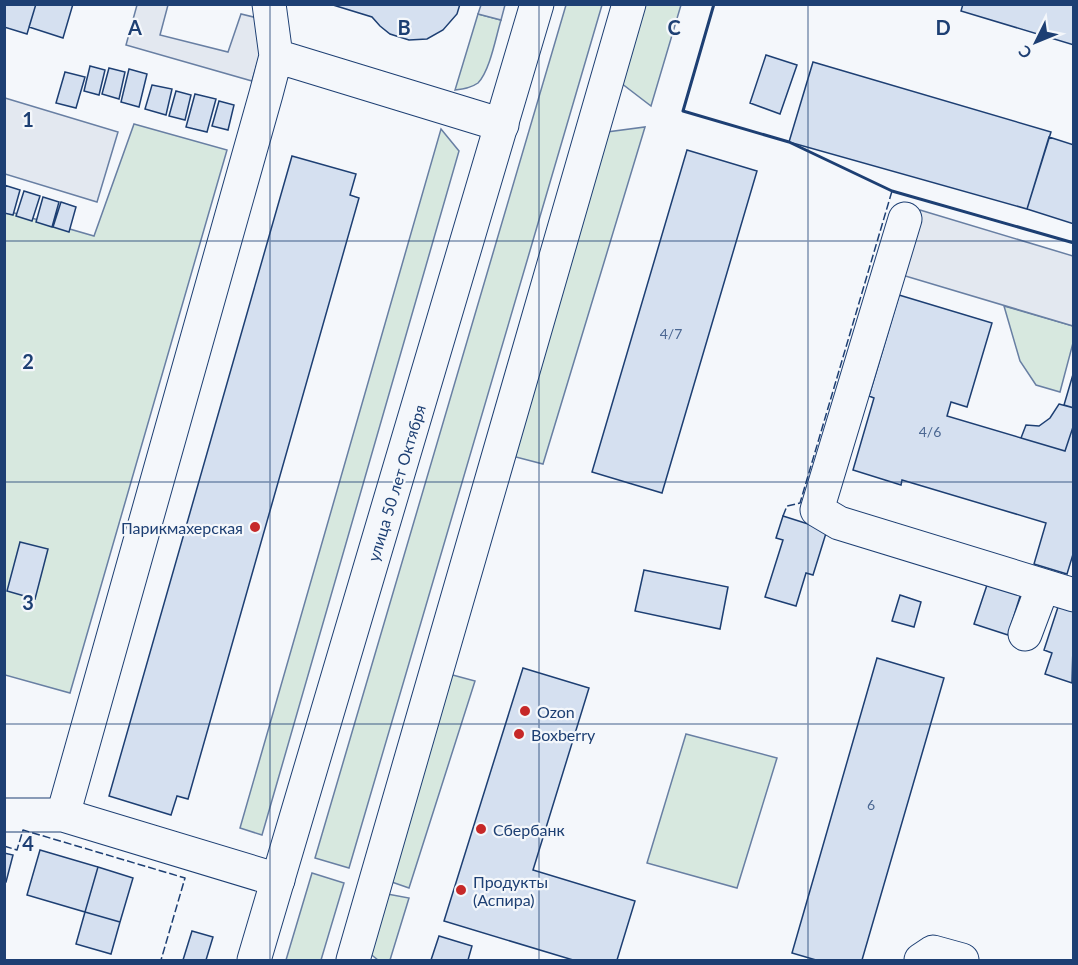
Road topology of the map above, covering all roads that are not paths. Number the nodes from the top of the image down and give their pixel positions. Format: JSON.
{"nodes":[{"id":1,"x":269,"y":4,"type":"edge"},
{"id":2,"x":537,"y":4,"type":"edge"},
{"id":3,"x":628,"y":4,"type":"edge"},
{"id":4,"x":276,"y":56,"type":"junction"},
{"id":5,"x":502,"y":126,"type":"junction"},
{"id":6,"x":905,"y":219,"type":"dead end"},
{"id":7,"x":1043,"y":586,"type":"junction"},
{"id":8,"x":1074,"y":596,"type":"edge"},
{"id":9,"x":1025,"y":634,"type":"dead end"},
{"id":10,"x":4,"y":815,"type":"edge"},
{"id":11,"x":63,"y":815,"type":"junction"},
{"id":12,"x":278,"y":880,"type":"junction"},
{"id":13,"x":254,"y":960,"type":"edge"},
{"id":14,"x":353,"y":960,"type":"edge"},
{"id":15,"x":921,"y":960,"type":"edge"},
{"id":16,"x":962,"y":960,"type":"edge"}],
"edges":[{"from":1,"to":4,"type":"main road"},
{"from":2,"to":5,"type":"main road","name":"улица 50 лет Октября"},
{"from":3,"to":14,"type":"main road"},
{"from":4,"to":5,"type":"main road"},
{"from":4,"to":11,"type":"main road"},
{"from":5,"to":12,"type":"main road","name":"улица 50 лет Октября"},
{"from":6,"to":7,"type":"main road"},
{"from":7,"to":8,"type":"main road"},
{"from":7,"to":9,"type":"main road"},
{"from":10,"to":11,"type":"main road"},
{"from":11,"to":12,"type":"main road"},
{"from":12,"to":13,"type":"main road","name":"улица 50 лет Октября"},
{"from":15,"to":16,"type":"main road"}]}
